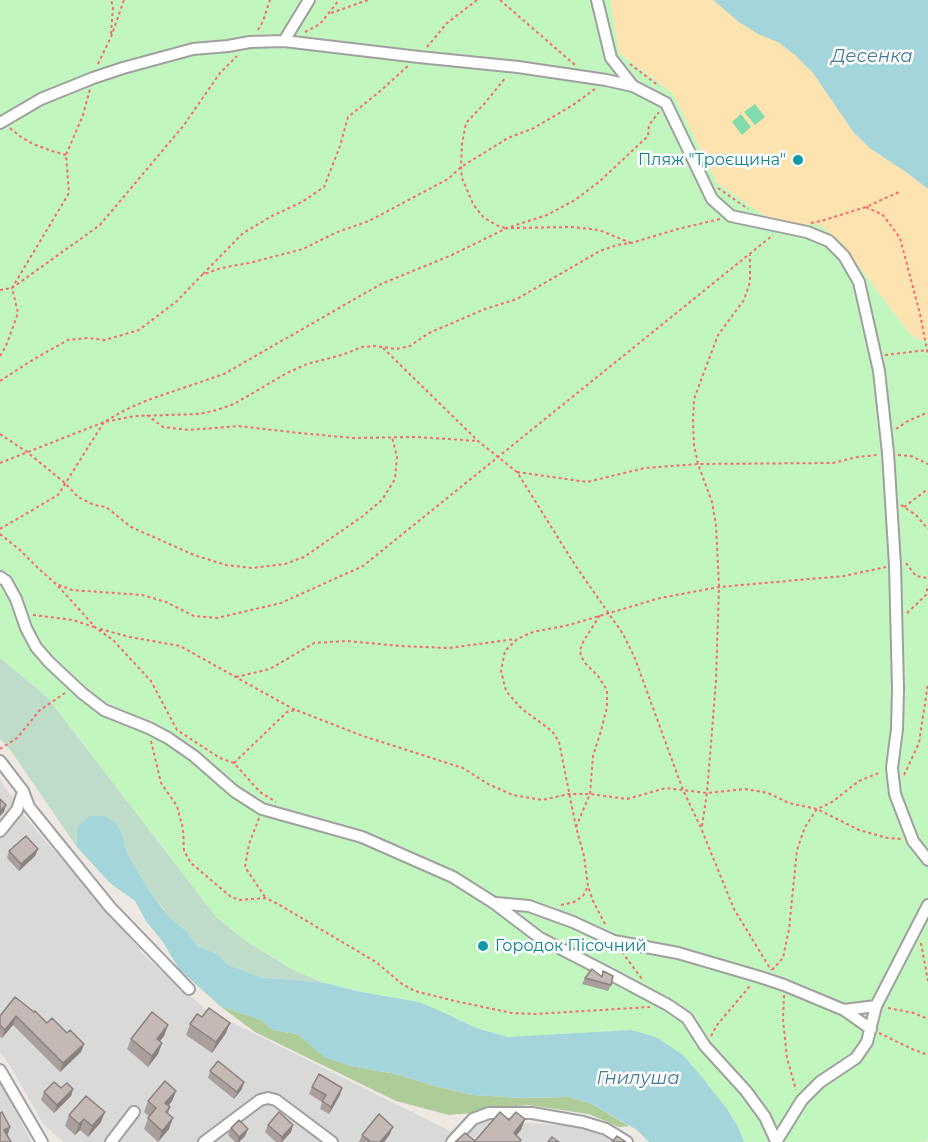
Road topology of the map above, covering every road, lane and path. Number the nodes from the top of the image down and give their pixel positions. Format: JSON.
{"nodes":[{"id":1,"x":113,"y":0,"type":"edge"},
{"id":2,"x":124,"y":0,"type":"edge"},
{"id":3,"x":270,"y":0,"type":"edge"},
{"id":4,"x":309,"y":0,"type":"edge"},
{"id":5,"x":339,"y":0,"type":"edge"},
{"id":6,"x":368,"y":0,"type":"edge"},
{"id":7,"x":477,"y":0,"type":"edge"},
{"id":8,"x":500,"y":0,"type":"edge"},
{"id":9,"x":597,"y":0,"type":"edge"},
{"id":10,"x":329,"y":14,"type":"junction"},
{"id":11,"x":302,"y":34,"type":"dead end"},
{"id":12,"x":111,"y":37,"type":"junction"},
{"id":13,"x":284,"y":41,"type":"junction"},
{"id":14,"x":250,"y":42,"type":"junction"},
{"id":15,"x":418,"y":57,"type":"junction"},
{"id":16,"x":518,"y":67,"type":"junction"},
{"id":17,"x":590,"y":77,"type":"junction"},
{"id":18,"x":93,"y":78,"type":"junction"},
{"id":19,"x":606,"y":80,"type":"junction"},
{"id":20,"x":633,"y":86,"type":"junction"},
{"id":21,"x":666,"y":103,"type":"junction"},
{"id":22,"x":1,"y":122,"type":"edge"},
{"id":23,"x":66,"y":154,"type":"junction"},
{"id":24,"x":461,"y":167,"type":"junction"},
{"id":25,"x":899,"y":192,"type":"dead end"},
{"id":26,"x":866,"y":207,"type":"junction"},
{"id":27,"x":731,"y":216,"type":"junction"},
{"id":28,"x":811,"y":223,"type":"dead end"},
{"id":29,"x":783,"y":227,"type":"junction"},
{"id":30,"x":507,"y":228,"type":"junction"},
{"id":31,"x":632,"y":243,"type":"junction"},
{"id":32,"x":750,"y":255,"type":"junction"},
{"id":33,"x":202,"y":275,"type":"junction"},
{"id":34,"x":12,"y":288,"type":"junction"},
{"id":35,"x":0,"y":290,"type":"edge"},
{"id":36,"x":383,"y":348,"type":"junction"},
{"id":37,"x":928,"y":352,"type":"edge"},
{"id":38,"x":0,"y":356,"type":"edge"},
{"id":39,"x":876,"y":356,"type":"junction"},
{"id":40,"x":0,"y":379,"type":"edge"},
{"id":41,"x":928,"y":414,"type":"edge"},
{"id":42,"x":147,"y":415,"type":"junction"},
{"id":43,"x":104,"y":422,"type":"junction"},
{"id":44,"x":0,"y":434,"type":"edge"},
{"id":45,"x":886,"y":435,"type":"junction"},
{"id":46,"x":392,"y":437,"type":"junction"},
{"id":47,"x":478,"y":441,"type":"junction"},
{"id":48,"x":27,"y":452,"type":"junction"},
{"id":49,"x":888,"y":453,"type":"junction"},
{"id":50,"x":499,"y":457,"type":"junction"},
{"id":51,"x":0,"y":463,"type":"edge"},
{"id":52,"x":698,"y":464,"type":"junction"},
{"id":53,"x":928,"y":464,"type":"edge"},
{"id":54,"x":517,"y":472,"type":"junction"},
{"id":55,"x":65,"y":483,"type":"junction"},
{"id":56,"x":928,"y":489,"type":"edge"},
{"id":57,"x":891,"y":498,"type":"junction"},
{"id":58,"x":904,"y":507,"type":"junction"},
{"id":59,"x":0,"y":529,"type":"edge"},
{"id":60,"x":928,"y":529,"type":"edge"},
{"id":61,"x":0,"y":534,"type":"edge"},
{"id":62,"x":894,"y":549,"type":"junction"},
{"id":63,"x":895,"y":565,"type":"junction"},
{"id":64,"x":0,"y":577,"type":"edge"},
{"id":65,"x":928,"y":578,"type":"edge"},
{"id":66,"x":56,"y":584,"type":"junction"},
{"id":67,"x":928,"y":585,"type":"edge"},
{"id":68,"x":719,"y":587,"type":"junction"},
{"id":69,"x":608,"y":612,"type":"junction"},
{"id":70,"x":21,"y":613,"type":"junction"},
{"id":71,"x":600,"y":615,"type":"junction"},
{"id":72,"x":96,"y":628,"type":"junction"},
{"id":73,"x":897,"y":628,"type":"junction"},
{"id":74,"x":517,"y":639,"type":"junction"},
{"id":75,"x":236,"y":677,"type":"junction"},
{"id":76,"x":928,"y":683,"type":"edge"},
{"id":77,"x":75,"y":686,"type":"junction"},
{"id":78,"x":296,"y":710,"type":"junction"},
{"id":79,"x":149,"y":728,"type":"junction"},
{"id":80,"x":0,"y":749,"type":"edge"},
{"id":81,"x":0,"y":761,"type":"edge"},
{"id":82,"x":234,"y":764,"type":"junction"},
{"id":83,"x":892,"y":768,"type":"junction"},
{"id":84,"x":683,"y":790,"type":"junction"},
{"id":85,"x":23,"y":791,"type":"junction"},
{"id":86,"x":260,"y":792,"type":"junction"},
{"id":87,"x":707,"y":793,"type":"junction"},
{"id":88,"x":569,"y":794,"type":"junction"},
{"id":89,"x":590,"y":794,"type":"junction"},
{"id":90,"x":895,"y":794,"type":"junction"},
{"id":91,"x":281,"y":804,"type":"dead end"},
{"id":92,"x":262,"y":809,"type":"junction"},
{"id":93,"x":817,"y":809,"type":"junction"},
{"id":94,"x":576,"y":826,"type":"junction"},
{"id":95,"x":701,"y":828,"type":"junction"},
{"id":96,"x":0,"y":831,"type":"edge"},
{"id":97,"x":913,"y":841,"type":"junction"},
{"id":98,"x":928,"y":860,"type":"edge"},
{"id":99,"x":588,"y":885,"type":"junction"},
{"id":100,"x":265,"y":897,"type":"junction"},
{"id":101,"x":494,"y":903,"type":"junction"},
{"id":102,"x":928,"y":905,"type":"edge"},
{"id":103,"x":551,"y":906,"type":"dead end"},
{"id":104,"x":918,"y":925,"type":"junction"},
{"id":105,"x":614,"y":941,"type":"junction"},
{"id":106,"x":760,"y":977,"type":"junction"},
{"id":107,"x":643,"y":980,"type":"dead end"},
{"id":108,"x":928,"y":981,"type":"edge"},
{"id":109,"x":784,"y":985,"type":"junction"},
{"id":110,"x":189,"y":989,"type":"dead end"},
{"id":111,"x":668,"y":1005,"type":"junction"},
{"id":112,"x":876,"y":1006,"type":"junction"},
{"id":113,"x":844,"y":1010,"type":"junction"},
{"id":114,"x":928,"y":1019,"type":"edge"},
{"id":115,"x":871,"y":1029,"type":"junction"},
{"id":116,"x":705,"y":1046,"type":"junction"},
{"id":117,"x":928,"y":1055,"type":"edge"},
{"id":118,"x":0,"y":1070,"type":"edge"},
{"id":119,"x":802,"y":1100,"type":"junction"},
{"id":120,"x":134,"y":1112,"type":"dead end"},
{"id":121,"x":42,"y":1142,"type":"edge"},
{"id":122,"x":111,"y":1142,"type":"edge"},
{"id":123,"x":204,"y":1142,"type":"edge"},
{"id":124,"x":332,"y":1142,"type":"edge"},
{"id":125,"x":452,"y":1142,"type":"edge"},
{"id":126,"x":627,"y":1142,"type":"edge"},
{"id":127,"x":776,"y":1142,"type":"edge"}],
"edges":[{"from":1,"to":12,"type":"path"},
{"from":2,"to":12,"type":"path"},
{"from":3,"to":14,"type":"path"},
{"from":4,"to":13,"type":"street"},
{"from":5,"to":10,"type":"path"},
{"from":6,"to":10,"type":"path"},
{"from":7,"to":15,"type":"path"},
{"from":8,"to":17,"type":"path"},
{"from":9,"to":20,"type":"street"},
{"from":10,"to":11,"type":"path"},
{"from":12,"to":18,"type":"path"},
{"from":13,"to":14,"type":"street"},
{"from":13,"to":15,"type":"street"},
{"from":14,"to":18,"type":"street"},
{"from":14,"to":34,"type":"path"},
{"from":15,"to":16,"type":"street"},
{"from":15,"to":33,"type":"path"},
{"from":16,"to":17,"type":"street"},
{"from":16,"to":24,"type":"path"},
{"from":17,"to":19,"type":"street"},
{"from":18,"to":22,"type":"street"},
{"from":18,"to":23,"type":"path"},
{"from":19,"to":20,"type":"street"},
{"from":19,"to":24,"type":"path"},
{"from":20,"to":21,"type":"street"},
{"from":21,"to":27,"type":"street"},
{"from":21,"to":30,"type":"path"},
{"from":22,"to":23,"type":"path"},
{"from":23,"to":34,"type":"path"},
{"from":24,"to":30,"type":"path"},
{"from":24,"to":33,"type":"path"},
{"from":25,"to":26,"type":"path"},
{"from":26,"to":28,"type":"path"},
{"from":26,"to":37,"type":"path"},
{"from":27,"to":29,"type":"street"},
{"from":27,"to":31,"type":"path"},
{"from":29,"to":32,"type":"path"},
{"from":29,"to":39,"type":"street"},
{"from":30,"to":31,"type":"path"},
{"from":30,"to":43,"type":"path"},
{"from":31,"to":36,"type":"path"},
{"from":32,"to":50,"type":"path"},
{"from":32,"to":52,"type":"path"},
{"from":33,"to":40,"type":"path"},
{"from":34,"to":35,"type":"path"},
{"from":34,"to":38,"type":"path"},
{"from":36,"to":42,"type":"path"},
{"from":36,"to":47,"type":"path"},
{"from":37,"to":39,"type":"path"},
{"from":39,"to":45,"type":"street"},
{"from":41,"to":45,"type":"path"},
{"from":42,"to":43,"type":"path"},
{"from":42,"to":46,"type":"path"},
{"from":43,"to":48,"type":"path"},
{"from":43,"to":55,"type":"path"},
{"from":44,"to":48,"type":"path"},
{"from":45,"to":49,"type":"street"},
{"from":46,"to":47,"type":"path"},
{"from":46,"to":55,"type":"path"},
{"from":47,"to":50,"type":"path"},
{"from":48,"to":51,"type":"path"},
{"from":48,"to":55,"type":"path"},
{"from":49,"to":52,"type":"path"},
{"from":49,"to":53,"type":"path"},
{"from":49,"to":57,"type":"street"},
{"from":50,"to":54,"type":"path"},
{"from":50,"to":66,"type":"path"},
{"from":52,"to":54,"type":"path"},
{"from":52,"to":68,"type":"path"},
{"from":54,"to":69,"type":"path"},
{"from":55,"to":59,"type":"path"},
{"from":56,"to":58,"type":"path"},
{"from":57,"to":58,"type":"path"},
{"from":57,"to":62,"type":"street"},
{"from":58,"to":60,"type":"path"},
{"from":61,"to":66,"type":"path"},
{"from":62,"to":63,"type":"street"},
{"from":62,"to":65,"type":"path"},
{"from":63,"to":68,"type":"path"},
{"from":63,"to":73,"type":"street"},
{"from":64,"to":70,"type":"street"},
{"from":66,"to":72,"type":"path"},
{"from":67,"to":73,"type":"path"},
{"from":68,"to":69,"type":"path"},
{"from":68,"to":87,"type":"path"},
{"from":69,"to":71,"type":"path"},
{"from":69,"to":84,"type":"path"},
{"from":70,"to":72,"type":"path"},
{"from":70,"to":77,"type":"street"},
{"from":71,"to":74,"type":"path"},
{"from":71,"to":89,"type":"path"},
{"from":72,"to":75,"type":"path"},
{"from":72,"to":82,"type":"path"},
{"from":73,"to":83,"type":"street"},
{"from":74,"to":75,"type":"path"},
{"from":74,"to":88,"type":"path"},
{"from":75,"to":78,"type":"path"},
{"from":76,"to":90,"type":"path"},
{"from":77,"to":79,"type":"street"},
{"from":77,"to":80,"type":"path"},
{"from":78,"to":82,"type":"path"},
{"from":78,"to":88,"type":"path"},
{"from":79,"to":92,"type":"street"},
{"from":79,"to":100,"type":"path"},
{"from":81,"to":85,"type":"street"},
{"from":82,"to":86,"type":"path"},
{"from":83,"to":90,"type":"street"},
{"from":83,"to":93,"type":"path"},
{"from":84,"to":87,"type":"path"},
{"from":84,"to":89,"type":"path"},
{"from":84,"to":95,"type":"path"},
{"from":85,"to":96,"type":"street"},
{"from":85,"to":110,"type":"street"},
{"from":86,"to":91,"type":"path"},
{"from":86,"to":92,"type":"path"},
{"from":87,"to":93,"type":"path"},
{"from":87,"to":95,"type":"path"},
{"from":88,"to":89,"type":"path"},
{"from":88,"to":94,"type":"path"},
{"from":89,"to":94,"type":"path"},
{"from":90,"to":97,"type":"street"},
{"from":92,"to":100,"type":"path"},
{"from":92,"to":101,"type":"street"},
{"from":93,"to":95,"type":"path"},
{"from":93,"to":97,"type":"path"},
{"from":94,"to":99,"type":"path"},
{"from":97,"to":98,"type":"street"},
{"from":99,"to":103,"type":"path"},
{"from":99,"to":105,"type":"path"},
{"from":100,"to":111,"type":"path"},
{"from":101,"to":105,"type":"street"},
{"from":101,"to":111,"type":"street"},
{"from":102,"to":104,"type":"street"},
{"from":104,"to":108,"type":"path"},
{"from":104,"to":112,"type":"street"},
{"from":105,"to":106,"type":"street"},
{"from":105,"to":107,"type":"path"},
{"from":106,"to":109,"type":"street"},
{"from":106,"to":116,"type":"path"},
{"from":109,"to":113,"type":"street"},
{"from":109,"to":119,"type":"path"},
{"from":111,"to":116,"type":"street"},
{"from":112,"to":113,"type":"street"},
{"from":112,"to":114,"type":"path"},
{"from":112,"to":115,"type":"street"},
{"from":113,"to":115,"type":"street"},
{"from":115,"to":117,"type":"path"},
{"from":115,"to":119,"type":"street"},
{"from":116,"to":127,"type":"street"},
{"from":118,"to":121,"type":"street"},
{"from":119,"to":127,"type":"street"},
{"from":120,"to":122,"type":"street"},
{"from":123,"to":124,"type":"street"},
{"from":125,"to":126,"type":"street"}]}
